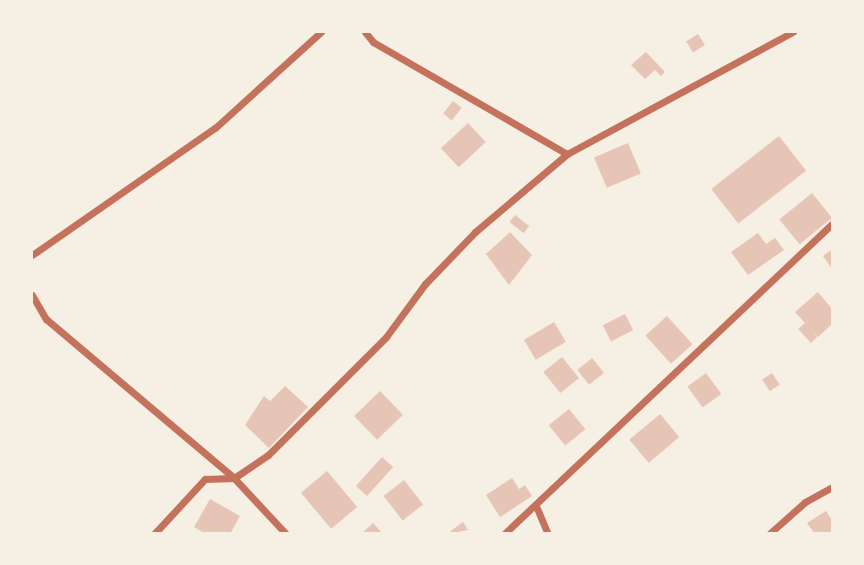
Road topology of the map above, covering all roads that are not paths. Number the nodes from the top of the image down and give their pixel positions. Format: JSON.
{"nodes":[{"id":1,"x":321,"y":32,"type":"edge"},
{"id":2,"x":365,"y":32,"type":"edge"},
{"id":3,"x":790,"y":32,"type":"edge"},
{"id":4,"x":567,"y":154,"type":"junction"},
{"id":5,"x":832,"y":224,"type":"edge"},
{"id":6,"x":32,"y":256,"type":"edge"},
{"id":7,"x":32,"y":295,"type":"edge"},
{"id":8,"x":234,"y":478,"type":"junction"},
{"id":9,"x":832,"y":487,"type":"edge"},
{"id":10,"x":536,"y":506,"type":"junction"},
{"id":11,"x":154,"y":534,"type":"edge"},
{"id":12,"x":285,"y":534,"type":"edge"},
{"id":13,"x":504,"y":534,"type":"edge"},
{"id":14,"x":548,"y":534,"type":"edge"},
{"id":15,"x":769,"y":534,"type":"edge"}],
"edges":[{"from":1,"to":6,"type":"street"},
{"from":2,"to":4,"type":"street"},
{"from":3,"to":4,"type":"street"},
{"from":4,"to":8,"type":"street"},
{"from":5,"to":10,"type":"street"},
{"from":7,"to":8,"type":"street"},
{"from":8,"to":11,"type":"street"},
{"from":8,"to":12,"type":"street"},
{"from":9,"to":15,"type":"street"},
{"from":10,"to":13,"type":"street"},
{"from":10,"to":14,"type":"street"}]}
